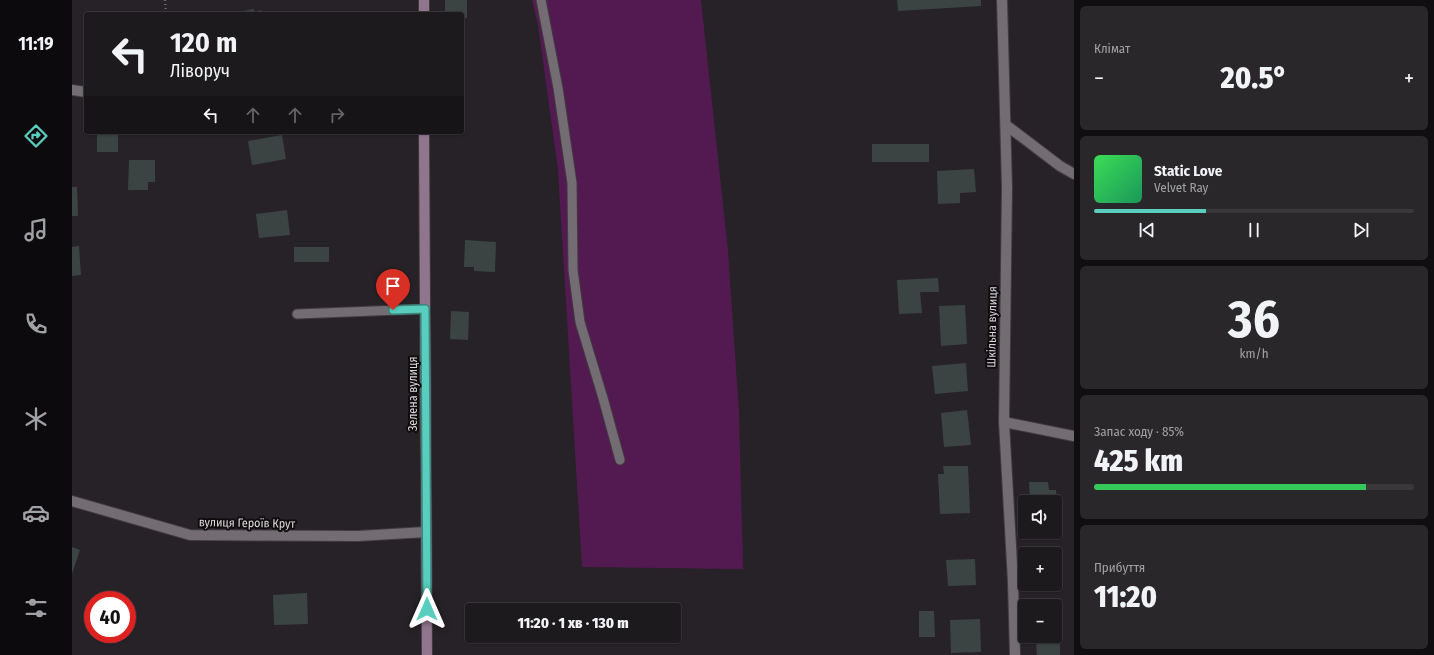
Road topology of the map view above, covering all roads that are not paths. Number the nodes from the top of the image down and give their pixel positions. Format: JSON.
{"nodes":[{"id":1,"x":424,"y":0,"type":"edge"},
{"id":2,"x":540,"y":0,"type":"edge"},
{"id":3,"x":1002,"y":0,"type":"edge"},
{"id":4,"x":424,"y":12,"type":"edge"},
{"id":5,"x":72,"y":90,"type":"edge"},
{"id":6,"x":84,"y":92,"type":"edge"},
{"id":7,"x":1006,"y":125,"type":"junction"},
{"id":8,"x":424,"y":134,"type":"edge"},
{"id":9,"x":1074,"y":174,"type":"edge"},
{"id":10,"x":425,"y":309,"type":"junction"},
{"id":11,"x":297,"y":314,"type":"dead end"},
{"id":12,"x":1004,"y":422,"type":"junction"},
{"id":13,"x":1074,"y":436,"type":"edge"},
{"id":14,"x":620,"y":460,"type":"dead end"},
{"id":15,"x":72,"y":501,"type":"edge"},
{"id":16,"x":426,"y":532,"type":"junction"},
{"id":17,"x":427,"y":655,"type":"edge"},
{"id":18,"x":1015,"y":655,"type":"edge"}],
"edges":[{"from":1,"to":4,"type":"street"},
{"from":2,"to":14,"type":"lane"},
{"from":3,"to":7,"type":"street","name":"Шкільна вулиця"},
{"from":5,"to":6,"type":"street"},
{"from":7,"to":9,"type":"street"},
{"from":7,"to":12,"type":"street","name":"Шкільна вулиця"},
{"from":8,"to":10,"type":"street","name":"Зелена вулиця"},
{"from":10,"to":11,"type":"lane"},
{"from":10,"to":16,"type":"street","name":"Зелена вулиця"},
{"from":12,"to":13,"type":"street"},
{"from":12,"to":18,"type":"street","name":"Шкільна вулиця"},
{"from":15,"to":16,"type":"street","name":"вулиця Героїв Крут"},
{"from":16,"to":17,"type":"street","name":"Зелена вулиця"}]}
